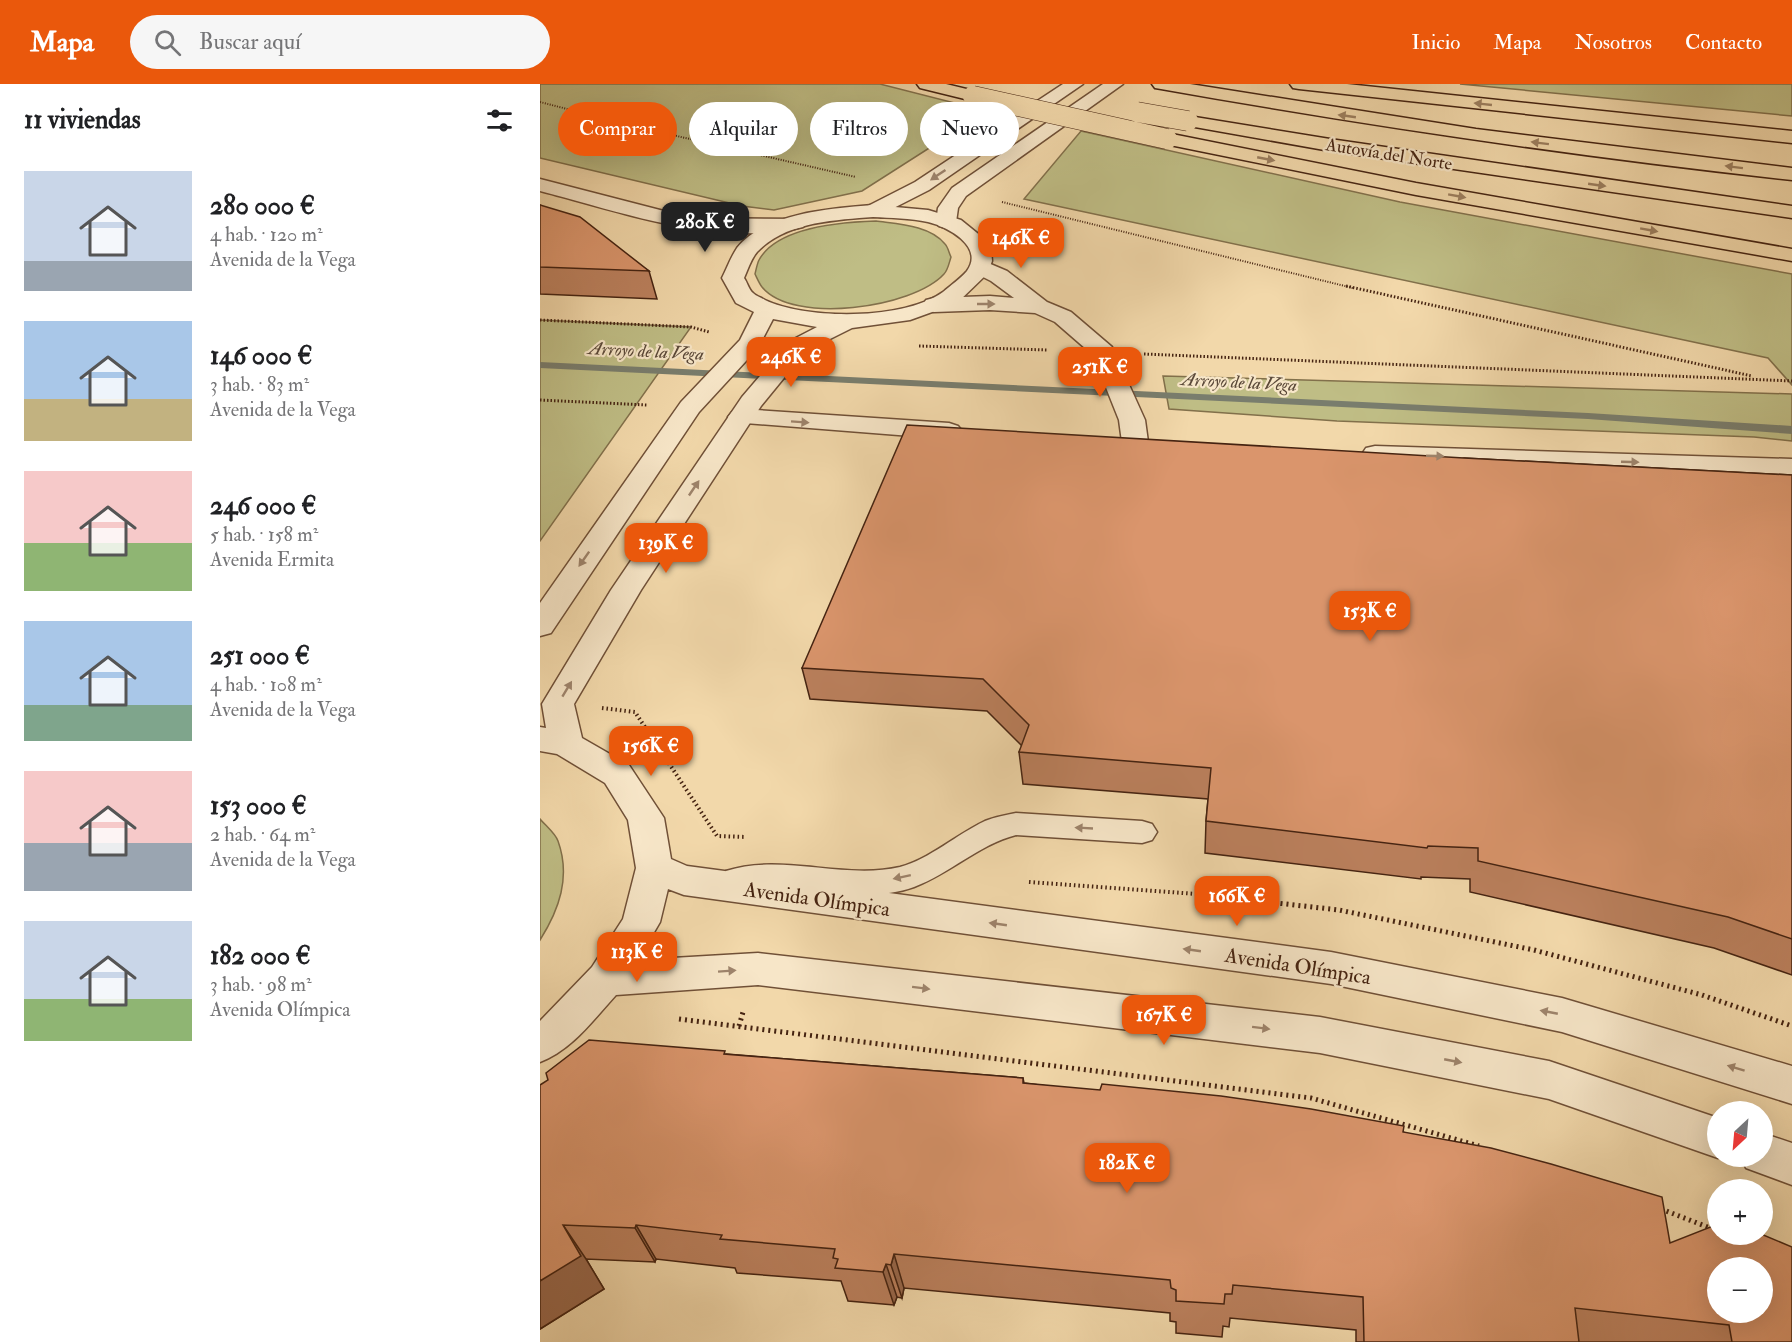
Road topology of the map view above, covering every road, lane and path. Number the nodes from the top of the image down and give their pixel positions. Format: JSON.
{"nodes":[{"id":1,"x":926,"y":84,"type":"edge"},
{"id":2,"x":951,"y":84,"type":"edge"},
{"id":3,"x":1074,"y":84,"type":"edge"},
{"id":4,"x":1114,"y":84,"type":"edge"},
{"id":5,"x":1161,"y":84,"type":"edge"},
{"id":6,"x":1299,"y":84,"type":"edge"},
{"id":7,"x":985,"y":89,"type":"edge"},
{"id":8,"x":540,"y":102,"type":"edge"},
{"id":9,"x":1553,"y":112,"type":"junction"},
{"id":10,"x":1792,"y":131,"type":"edge"},
{"id":11,"x":1792,"y":137,"type":"edge"},
{"id":12,"x":1477,"y":167,"type":"junction"},
{"id":13,"x":1792,"y":174,"type":"edge"},
{"id":14,"x":540,"y":185,"type":"edge"},
{"id":15,"x":922,"y":186,"type":"junction"},
{"id":16,"x":959,"y":192,"type":"junction"},
{"id":17,"x":873,"y":211,"type":"junction"},
{"id":18,"x":1792,"y":212,"type":"edge"},
{"id":19,"x":946,"y":222,"type":"junction"},
{"id":20,"x":796,"y":223,"type":"junction"},
{"id":21,"x":691,"y":224,"type":"junction"},
{"id":22,"x":1792,"y":255,"type":"edge"},
{"id":23,"x":739,"y":258,"type":"junction"},
{"id":24,"x":981,"y":267,"type":"junction"},
{"id":25,"x":934,"y":305,"type":"junction"},
{"id":26,"x":1039,"y":306,"type":"junction"},
{"id":27,"x":766,"y":311,"type":"junction"},
{"id":28,"x":540,"y":320,"type":"edge"},
{"id":29,"x":844,"y":323,"type":"junction"},
{"id":30,"x":750,"y":343,"type":"junction"},
{"id":31,"x":913,"y":346,"type":"dead end"},
{"id":32,"x":1105,"y":356,"type":"junction"},
{"id":33,"x":1762,"y":378,"type":"junction"},
{"id":34,"x":1792,"y":381,"type":"edge"},
{"id":35,"x":540,"y":399,"type":"edge"},
{"id":36,"x":690,"y":407,"type":"junction"},
{"id":37,"x":746,"y":410,"type":"junction"},
{"id":38,"x":973,"y":432,"type":"edge"},
{"id":39,"x":1134,"y":436,"type":"edge"},
{"id":40,"x":1353,"y":453,"type":"edge"},
{"id":41,"x":1792,"y":467,"type":"edge"},
{"id":42,"x":540,"y":626,"type":"edge"},
{"id":43,"x":558,"y":704,"type":"junction"},
{"id":44,"x":553,"y":741,"type":"edge"},
{"id":45,"x":1142,"y":832,"type":"dead end"},
{"id":46,"x":751,"y":838,"type":"dead end"},
{"id":47,"x":669,"y":874,"type":"junction"},
{"id":48,"x":606,"y":979,"type":"junction"},
{"id":49,"x":672,"y":1019,"type":"dead end"},
{"id":50,"x":540,"y":1044,"type":"edge"},
{"id":51,"x":1792,"y":1085,"type":"edge"},
{"id":52,"x":1707,"y":1134,"type":"edge"},
{"id":53,"x":1792,"y":1144,"type":"edge"},
{"id":54,"x":1773,"y":1146,"type":"edge"},
{"id":55,"x":1489,"y":1149,"type":"edge"},
{"id":56,"x":1773,"y":1157,"type":"edge"},
{"id":57,"x":1792,"y":1164,"type":"edge"},
{"id":58,"x":1653,"y":1206,"type":"edge"},
{"id":59,"x":1707,"y":1227,"type":"edge"}],
"edges":[{"from":1,"to":7,"type":"highway"},
{"from":2,"to":7,"type":"highway"},
{"from":3,"to":15,"type":"street","one_way":true},
{"from":4,"to":16,"type":"street"},
{"from":13,"to":5,"type":"highway","name":"Autovía del Norte","one_way":true},
{"from":9,"to":6,"type":"highway","one_way":true},
{"from":7,"to":12,"type":"highway","name":"Autovía del Norte","bridge":true},
{"from":7,"to":12,"type":"highway"},
{"from":7,"to":22,"type":"highway","one_way":true,"bridge":true},
{"from":8,"to":15,"type":"path"},
{"from":9,"to":10,"type":"highway"},
{"from":9,"to":11,"type":"highway"},
{"from":12,"to":18,"type":"highway","name":"Autovía del Norte","one_way":true},
{"from":14,"to":21,"type":"street"},
{"from":15,"to":17,"type":"street"},
{"from":16,"to":19,"type":"street"},
{"from":16,"to":33,"type":"path"},
{"from":17,"to":19,"type":"street"},
{"from":17,"to":20,"type":"street"},
{"from":19,"to":24,"type":"street"},
{"from":20,"to":21,"type":"street"},
{"from":20,"to":23,"type":"street"},
{"from":21,"to":23,"type":"street"},
{"from":23,"to":27,"type":"street"},
{"from":24,"to":25,"type":"street"},
{"from":24,"to":26,"type":"street"},
{"from":25,"to":26,"type":"street","one_way":true},
{"from":25,"to":29,"type":"street"},
{"from":26,"to":32,"type":"street"},
{"from":27,"to":29,"type":"street"},
{"from":27,"to":30,"type":"street"},
{"from":28,"to":30,"type":"path"},
{"from":29,"to":37,"type":"street"},
{"from":30,"to":36,"type":"street"},
{"from":31,"to":32,"type":"path"},
{"from":32,"to":33,"type":"path"},
{"from":32,"to":39,"type":"street"},
{"from":33,"to":34,"type":"path"},
{"from":35,"to":36,"type":"path"},
{"from":36,"to":42,"type":"street","one_way":true},
{"from":37,"to":38,"type":"street","one_way":true},
{"from":43,"to":37,"type":"street","one_way":true},
{"from":40,"to":41,"type":"street","one_way":true},
{"from":43,"to":44,"type":"street"},
{"from":43,"to":46,"type":"path"},
{"from":44,"to":47,"type":"street"},
{"from":45,"to":47,"type":"lane","one_way":true},
{"from":47,"to":48,"type":"street"},
{"from":51,"to":47,"type":"street","name":"Avenida Olímpica","one_way":true},
{"from":48,"to":50,"type":"street"},
{"from":48,"to":52,"type":"street","one_way":true},
{"from":49,"to":55,"type":"path"},
{"from":53,"to":54,"type":"lane"},
{"from":56,"to":57,"type":"street"},
{"from":58,"to":59,"type":"path"}]}
